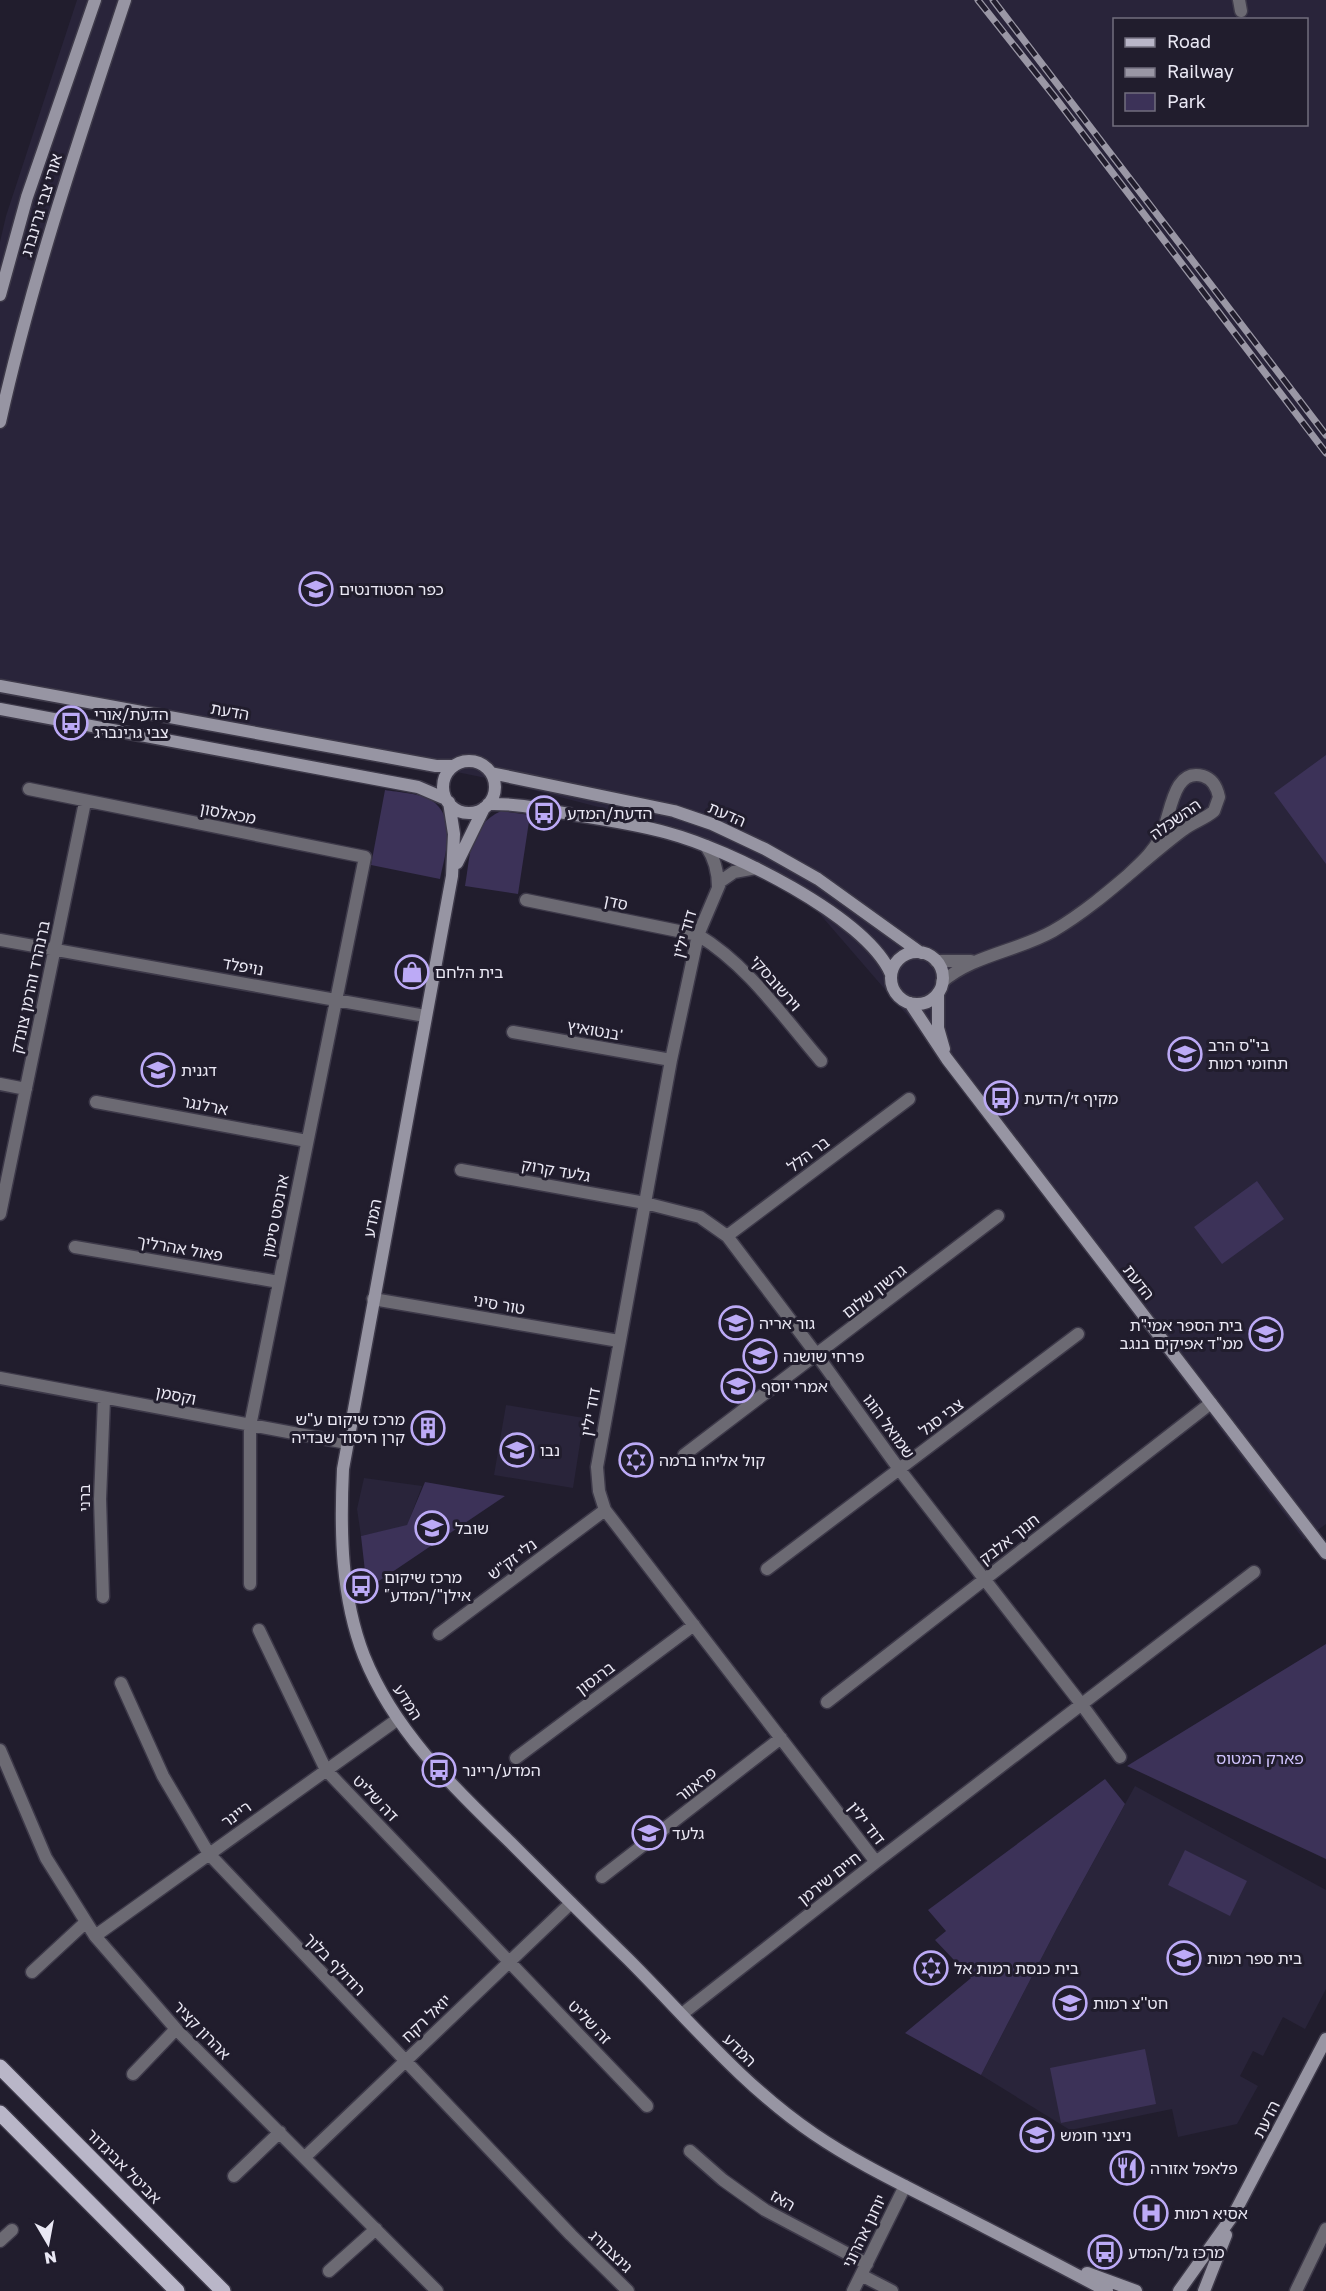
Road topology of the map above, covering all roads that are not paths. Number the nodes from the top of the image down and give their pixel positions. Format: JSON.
{"nodes":[{"id":1,"x":95,"y":0,"type":"edge"},
{"id":2,"x":125,"y":0,"type":"edge"},
{"id":3,"x":0,"y":295,"type":"edge"},
{"id":4,"x":0,"y":422,"type":"edge"},
{"id":5,"x":0,"y":677,"type":"edge"},
{"id":6,"x":0,"y":686,"type":"edge"},
{"id":7,"x":33,"y":692,"type":"junction"},
{"id":8,"x":0,"y":709,"type":"edge"},
{"id":9,"x":454,"y":766,"type":"junction"},
{"id":10,"x":491,"y":772,"type":"junction"},
{"id":11,"x":28,"y":789,"type":"dead end"},
{"id":12,"x":447,"y":800,"type":"junction"},
{"id":13,"x":85,"y":802,"type":"junction"},
{"id":14,"x":486,"y":806,"type":"junction"},
{"id":15,"x":706,"y":846,"type":"junction"},
{"id":16,"x":365,"y":857,"type":"joint"},
{"id":17,"x":756,"y":868,"type":"junction"},
{"id":18,"x":452,"y":876,"type":"junction"},
{"id":19,"x":1126,"y":877,"type":"junction"},
{"id":20,"x":718,"y":887,"type":"junction"},
{"id":21,"x":526,"y":900,"type":"dead end"},
{"id":22,"x":698,"y":935,"type":"junction"},
{"id":23,"x":0,"y":940,"type":"edge"},
{"id":24,"x":55,"y":949,"type":"junction"},
{"id":25,"x":921,"y":953,"type":"junction"},
{"id":26,"x":984,"y":959,"type":"junction"},
{"id":27,"x":936,"y":961,"type":"junction"},
{"id":28,"x":891,"y":974,"type":"junction"},
{"id":29,"x":940,"y":987,"type":"junction"},
{"id":30,"x":336,"y":1000,"type":"junction"},
{"id":31,"x":910,"y":1003,"type":"junction"},
{"id":32,"x":425,"y":1016,"type":"junction"},
{"id":33,"x":513,"y":1032,"type":"dead end"},
{"id":34,"x":947,"y":1059,"type":"junction"},
{"id":35,"x":671,"y":1060,"type":"junction"},
{"id":36,"x":821,"y":1061,"type":"dead end"},
{"id":37,"x":0,"y":1084,"type":"edge"},
{"id":38,"x":26,"y":1089,"type":"junction"},
{"id":39,"x":909,"y":1099,"type":"dead end"},
{"id":40,"x":96,"y":1102,"type":"dead end"},
{"id":41,"x":307,"y":1141,"type":"junction"},
{"id":42,"x":461,"y":1170,"type":"dead end"},
{"id":43,"x":645,"y":1203,"type":"junction"},
{"id":44,"x":0,"y":1214,"type":"edge"},
{"id":45,"x":998,"y":1216,"type":"dead end"},
{"id":46,"x":727,"y":1236,"type":"junction"},
{"id":47,"x":75,"y":1247,"type":"dead end"},
{"id":48,"x":279,"y":1282,"type":"junction"},
{"id":49,"x":373,"y":1299,"type":"junction"},
{"id":50,"x":1078,"y":1334,"type":"dead end"},
{"id":51,"x":619,"y":1341,"type":"junction"},
{"id":52,"x":817,"y":1355,"type":"junction"},
{"id":53,"x":0,"y":1378,"type":"edge"},
{"id":54,"x":104,"y":1399,"type":"junction"},
{"id":55,"x":1211,"y":1403,"type":"junction"},
{"id":56,"x":250,"y":1426,"type":"junction"},
{"id":57,"x":346,"y":1443,"type":"junction"},
{"id":58,"x":684,"y":1455,"type":"dead end"},
{"id":59,"x":899,"y":1469,"type":"junction"},
{"id":60,"x":605,"y":1510,"type":"junction"},
{"id":61,"x":1326,"y":1553,"type":"edge"},
{"id":62,"x":767,"y":1569,"type":"dead end"},
{"id":63,"x":1254,"y":1572,"type":"dead end"},
{"id":64,"x":984,"y":1580,"type":"junction"},
{"id":65,"x":250,"y":1584,"type":"dead end"},
{"id":66,"x":103,"y":1597,"type":"dead end"},
{"id":67,"x":694,"y":1625,"type":"junction"},
{"id":68,"x":258,"y":1630,"type":"dead end"},
{"id":69,"x":439,"y":1634,"type":"dead end"},
{"id":70,"x":121,"y":1683,"type":"dead end"},
{"id":71,"x":827,"y":1702,"type":"dead end"},
{"id":72,"x":1082,"y":1705,"type":"junction"},
{"id":73,"x":398,"y":1719,"type":"junction"},
{"id":74,"x":781,"y":1738,"type":"junction"},
{"id":75,"x":0,"y":1750,"type":"edge"},
{"id":76,"x":1120,"y":1757,"type":"dead end"},
{"id":77,"x":516,"y":1758,"type":"dead end"},
{"id":78,"x":326,"y":1770,"type":"junction"},
{"id":79,"x":208,"y":1854,"type":"junction"},
{"id":80,"x":876,"y":1862,"type":"junction"},
{"id":81,"x":602,"y":1878,"type":"dead end"},
{"id":82,"x":571,"y":1903,"type":"junction"},
{"id":83,"x":86,"y":1922,"type":"junction"},
{"id":84,"x":94,"y":1936,"type":"junction"},
{"id":85,"x":509,"y":1961,"type":"junction"},
{"id":86,"x":32,"y":1972,"type":"dead end"},
{"id":87,"x":682,"y":2013,"type":"junction"},
{"id":88,"x":177,"y":2029,"type":"junction"},
{"id":89,"x":1324,"y":2046,"type":"edge"},
{"id":90,"x":405,"y":2061,"type":"junction"},
{"id":91,"x":0,"y":2067,"type":"edge"},
{"id":92,"x":134,"y":2074,"type":"dead end"},
{"id":93,"x":647,"y":2106,"type":"dead end"},
{"id":94,"x":0,"y":2113,"type":"edge"},
{"id":95,"x":280,"y":2132,"type":"junction"},
{"id":96,"x":690,"y":2151,"type":"dead end"},
{"id":97,"x":305,"y":2157,"type":"junction"},
{"id":98,"x":234,"y":2176,"type":"dead end"},
{"id":99,"x":905,"y":2186,"type":"junction"},
{"id":100,"x":1234,"y":2214,"type":"junction"},
{"id":101,"x":376,"y":2229,"type":"junction"},
{"id":102,"x":1326,"y":2229,"type":"edge"},
{"id":103,"x":12,"y":2230,"type":"dead end"},
{"id":104,"x":571,"y":2235,"type":"joint"},
{"id":105,"x":0,"y":2241,"type":"edge"},
{"id":106,"x":1041,"y":2255,"type":"junction"},
{"id":107,"x":864,"y":2270,"type":"junction"},
{"id":108,"x":329,"y":2271,"type":"dead end"},
{"id":109,"x":177,"y":2291,"type":"edge"},
{"id":110,"x":223,"y":2291,"type":"edge"},
{"id":111,"x":437,"y":2291,"type":"edge"},
{"id":112,"x":628,"y":2291,"type":"edge"},
{"id":113,"x":853,"y":2291,"type":"edge"},
{"id":114,"x":892,"y":2291,"type":"edge"},
{"id":115,"x":1107,"y":2291,"type":"edge"},
{"id":116,"x":1136,"y":2291,"type":"edge"},
{"id":117,"x":1179,"y":2291,"type":"edge"},
{"id":118,"x":1204,"y":2291,"type":"edge"},
{"id":119,"x":1296,"y":2291,"type":"edge"}],
"edges":[{"from":1,"to":3,"type":"street","name":"אורי צבי גרינברג"},
{"from":2,"to":4,"type":"street","name":"אורי צבי גרינברג"},
{"from":5,"to":7,"type":"street"},
{"from":6,"to":7,"type":"street","name":"הדעת"},
{"from":7,"to":9,"type":"street","name":"הדעת"},
{"from":8,"to":12,"type":"street"},
{"from":9,"to":10,"type":"street"},
{"from":9,"to":12,"type":"street"},
{"from":10,"to":14,"type":"street"},
{"from":10,"to":25,"type":"street","name":"הדעת"},
{"from":11,"to":13,"type":"street","name":"מכאלסון"},
{"from":12,"to":14,"type":"street"},
{"from":12,"to":18,"type":"street","name":"המדע"},
{"from":13,"to":16,"type":"street","name":"מכאלסון"},
{"from":13,"to":24,"type":"street","name":"ברנהרד והרמן צונדק"},
{"from":14,"to":15,"type":"street"},
{"from":14,"to":18,"type":"street","name":"המדע"},
{"from":15,"to":17,"type":"street"},
{"from":15,"to":20,"type":"street"},
{"from":16,"to":30,"type":"street","name":"ארנסט סימון"},
{"from":17,"to":20,"type":"street"},
{"from":17,"to":28,"type":"street"},
{"from":18,"to":32,"type":"street","name":"המדע"},
{"from":19,"to":19,"type":"street","name":"ההשכלה"},
{"from":19,"to":26,"type":"street","name":"ההשכלה"},
{"from":20,"to":22,"type":"street","name":"דוד ילין"},
{"from":21,"to":22,"type":"street","name":"סדן"},
{"from":22,"to":35,"type":"street","name":"דוד ילין"},
{"from":22,"to":36,"type":"street","name":"וירשובסקי"},
{"from":23,"to":24,"type":"street","name":"נויפלד"},
{"from":24,"to":30,"type":"street","name":"נויפלד"},
{"from":24,"to":38,"type":"street","name":"ברנהרד והרמן צונדק"},
{"from":25,"to":27,"type":"street"},
{"from":25,"to":28,"type":"street"},
{"from":26,"to":27,"type":"street","name":"ההשכלה"},
{"from":26,"to":29,"type":"street","name":"ההשכלה"},
{"from":27,"to":29,"type":"street"},
{"from":28,"to":31,"type":"street"},
{"from":29,"to":31,"type":"street"},
{"from":29,"to":34,"type":"street","name":"הדעת"},
{"from":30,"to":32,"type":"street","name":"נויפלד"},
{"from":30,"to":41,"type":"street","name":"ארנסט סימון"},
{"from":31,"to":34,"type":"street","name":"הדעת"},
{"from":32,"to":49,"type":"street","name":"המדע"},
{"from":33,"to":35,"type":"street","name":"בנטואיץ'"},
{"from":34,"to":55,"type":"street","name":"הדעת"},
{"from":35,"to":43,"type":"street","name":"דוד ילין"},
{"from":37,"to":38,"type":"street"},
{"from":38,"to":44,"type":"street","name":"ברנהרד והרמן צונדק"},
{"from":39,"to":46,"type":"street","name":"בר הלל"},
{"from":40,"to":41,"type":"street","name":"ארלנגר"},
{"from":41,"to":48,"type":"street","name":"ארנסט סימון"},
{"from":42,"to":43,"type":"street","name":"גלעד קרוק"},
{"from":43,"to":46,"type":"street","name":"שמואל הוגו"},
{"from":43,"to":51,"type":"street","name":"דוד ילין"},
{"from":45,"to":52,"type":"street","name":"גרשון שלום"},
{"from":46,"to":52,"type":"street","name":"שמואל הוגו"},
{"from":47,"to":48,"type":"street","name":"פאול אהרליך"},
{"from":48,"to":56,"type":"street","name":"ארנסט סימון"},
{"from":49,"to":51,"type":"street","name":"טור סיני"},
{"from":49,"to":57,"type":"street","name":"המדע"},
{"from":50,"to":59,"type":"street","name":"צבי סגל"},
{"from":51,"to":60,"type":"street","name":"דוד ילין"},
{"from":52,"to":58,"type":"street","name":"גרשון שלום"},
{"from":52,"to":59,"type":"street","name":"שמואל הוגו"},
{"from":53,"to":54,"type":"street","name":"וקסמן"},
{"from":54,"to":56,"type":"street","name":"וקסמן"},
{"from":54,"to":66,"type":"street","name":"ברני"},
{"from":55,"to":61,"type":"street","name":"הדעת"},
{"from":55,"to":64,"type":"street","name":"חנוך אלבק"},
{"from":56,"to":57,"type":"street","name":"וקסמן"},
{"from":56,"to":65,"type":"street","name":"ארנסט סימון"},
{"from":57,"to":73,"type":"street","name":"המדע"},
{"from":59,"to":62,"type":"street","name":"צבי סגל"},
{"from":59,"to":64,"type":"street","name":"שמואל הוגו"},
{"from":60,"to":67,"type":"street","name":"דוד ילין"},
{"from":60,"to":69,"type":"street","name":"נלי זק\"ש"},
{"from":63,"to":72,"type":"street","name":"חיים שירמן"},
{"from":64,"to":71,"type":"street","name":"חנוך אלבק"},
{"from":64,"to":72,"type":"street","name":"שמואל הוגו"},
{"from":67,"to":74,"type":"street","name":"דוד ילין"},
{"from":67,"to":77,"type":"street","name":"ברגסון"},
{"from":68,"to":78,"type":"street","name":"דה שליט"},
{"from":70,"to":79,"type":"street","name":"רודולף בלוך"},
{"from":72,"to":76,"type":"street","name":"שמואל הוגו"},
{"from":72,"to":80,"type":"street","name":"חיים שירמן"},
{"from":73,"to":78,"type":"street","name":"ריינר"},
{"from":73,"to":82,"type":"street","name":"המדע"},
{"from":74,"to":80,"type":"street","name":"דוד ילין"},
{"from":74,"to":81,"type":"street","name":"פראוור"},
{"from":75,"to":83,"type":"street","name":"אהרון קציר"},
{"from":78,"to":79,"type":"street","name":"ריינר"},
{"from":78,"to":85,"type":"street","name":"דה שליט"},
{"from":79,"to":84,"type":"street","name":"ריינר"},
{"from":79,"to":90,"type":"street","name":"רודולף בלוך"},
{"from":80,"to":87,"type":"street","name":"חיים שירמן"},
{"from":82,"to":85,"type":"street","name":"יואל רקח"},
{"from":82,"to":87,"type":"street","name":"המדע"},
{"from":83,"to":84,"type":"street","name":"אהרון קציר"},
{"from":83,"to":86,"type":"street"},
{"from":84,"to":88,"type":"street","name":"אהרון קציר"},
{"from":85,"to":90,"type":"street","name":"יואל רקח"},
{"from":85,"to":93,"type":"street","name":"זה שליט"},
{"from":87,"to":99,"type":"street","name":"המדע"},
{"from":88,"to":92,"type":"street"},
{"from":88,"to":95,"type":"street","name":"אהרון קציר"},
{"from":89,"to":100,"type":"street","name":"הדעת"},
{"from":90,"to":97,"type":"street","name":"יואל רקח"},
{"from":90,"to":104,"type":"street","name":"רודולף בלוך"},
{"from":91,"to":110,"type":"main road","name":"אביטל אביגדור"},
{"from":94,"to":109,"type":"main road"},
{"from":95,"to":97,"type":"street","name":"אהרון קציר"},
{"from":95,"to":98,"type":"street"},
{"from":96,"to":107,"type":"street","name":"האז"},
{"from":97,"to":101,"type":"street","name":"אהרון קציר"},
{"from":99,"to":106,"type":"street","name":"המדע"},
{"from":99,"to":107,"type":"street","name":"יוחנן אהרוני"},
{"from":100,"to":117,"type":"street","name":"הדעת"},
{"from":100,"to":118,"type":"street","name":"הדעת"},
{"from":101,"to":108,"type":"street"},
{"from":101,"to":111,"type":"street","name":"אהרון קציר"},
{"from":102,"to":119,"type":"street"},
{"from":103,"to":105,"type":"street"},
{"from":104,"to":112,"type":"street","name":"גינצבורג"},
{"from":106,"to":115,"type":"street","name":"המדע"},
{"from":106,"to":116,"type":"street","name":"המדע"},
{"from":107,"to":113,"type":"street","name":"יוחנן אהרוני"},
{"from":107,"to":114,"type":"street","name":"האז"}]}
